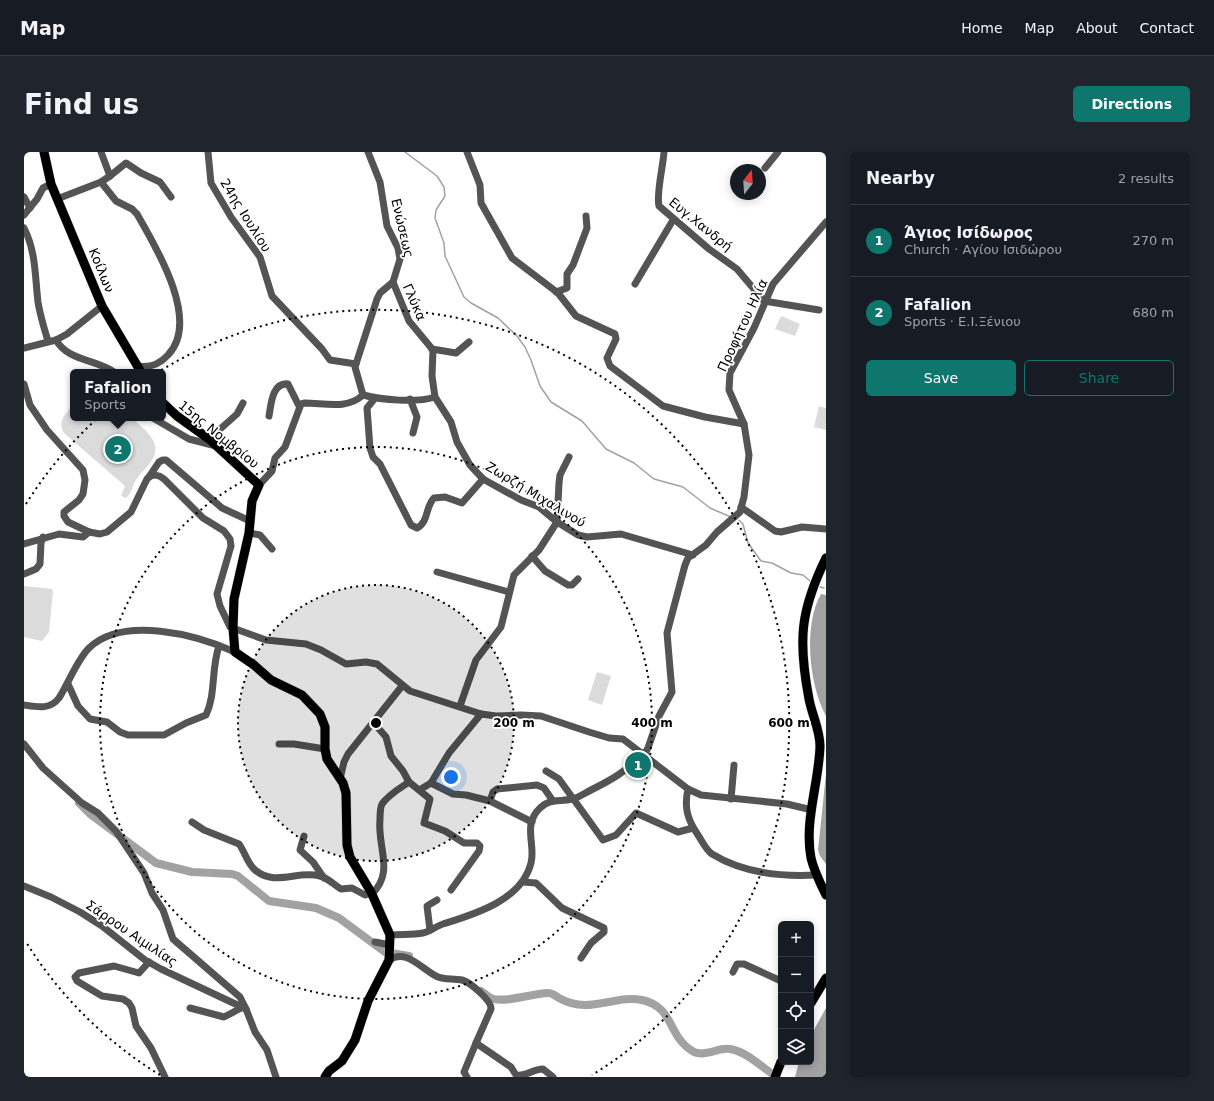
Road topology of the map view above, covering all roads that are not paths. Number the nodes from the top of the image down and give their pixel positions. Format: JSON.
{"nodes":[{"id":1,"x":44,"y":152,"type":"edge"},
{"id":2,"x":101,"y":152,"type":"edge"},
{"id":3,"x":208,"y":152,"type":"edge"},
{"id":4,"x":368,"y":152,"type":"edge"},
{"id":5,"x":467,"y":152,"type":"edge"},
{"id":6,"x":664,"y":152,"type":"edge"},
{"id":7,"x":778,"y":152,"type":"edge"},
{"id":8,"x":766,"y":167,"type":"edge"},
{"id":9,"x":105,"y":179,"type":"junction"},
{"id":10,"x":51,"y":184,"type":"junction"},
{"id":11,"x":24,"y":197,"type":"edge"},
{"id":12,"x":171,"y":197,"type":"dead end"},
{"id":13,"x":57,"y":198,"type":"junction"},
{"id":14,"x":30,"y":208,"type":"junction"},
{"id":15,"x":24,"y":215,"type":"edge"},
{"id":16,"x":586,"y":216,"type":"dead end"},
{"id":17,"x":673,"y":220,"type":"junction"},
{"id":18,"x":825,"y":225,"type":"edge"},
{"id":19,"x":24,"y":228,"type":"edge"},
{"id":20,"x":393,"y":282,"type":"junction"},
{"id":21,"x":635,"y":284,"type":"dead end"},
{"id":22,"x":556,"y":292,"type":"junction"},
{"id":23,"x":764,"y":301,"type":"junction"},
{"id":24,"x":102,"y":306,"type":"junction"},
{"id":25,"x":819,"y":310,"type":"dead end"},
{"id":26,"x":52,"y":340,"type":"junction"},
{"id":27,"x":468,"y":342,"type":"dead end"},
{"id":28,"x":25,"y":348,"type":"edge"},
{"id":29,"x":432,"y":349,"type":"junction"},
{"id":30,"x":356,"y":364,"type":"junction"},
{"id":31,"x":107,"y":369,"type":"edge"},
{"id":32,"x":139,"y":369,"type":"edge"},
{"id":33,"x":24,"y":384,"type":"edge"},
{"id":34,"x":363,"y":395,"type":"junction"},
{"id":35,"x":435,"y":397,"type":"junction"},
{"id":36,"x":375,"y":398,"type":"junction"},
{"id":37,"x":410,"y":400,"type":"junction"},
{"id":38,"x":242,"y":403,"type":"dead end"},
{"id":39,"x":299,"y":406,"type":"junction"},
{"id":40,"x":166,"y":407,"type":"edge"},
{"id":41,"x":268,"y":416,"type":"dead end"},
{"id":42,"x":158,"y":421,"type":"edge"},
{"id":43,"x":744,"y":424,"type":"junction"},
{"id":44,"x":413,"y":433,"type":"dead end"},
{"id":45,"x":209,"y":439,"type":"junction"},
{"id":46,"x":216,"y":446,"type":"junction"},
{"id":47,"x":570,"y":457,"type":"dead end"},
{"id":48,"x":149,"y":477,"type":"junction"},
{"id":49,"x":483,"y":479,"type":"junction"},
{"id":50,"x":259,"y":485,"type":"junction"},
{"id":51,"x":742,"y":507,"type":"junction"},
{"id":52,"x":250,"y":522,"type":"junction"},
{"id":53,"x":557,"y":522,"type":"junction"},
{"id":54,"x":826,"y":529,"type":"edge"},
{"id":55,"x":89,"y":532,"type":"junction"},
{"id":56,"x":249,"y":533,"type":"junction"},
{"id":57,"x":43,"y":537,"type":"junction"},
{"id":58,"x":24,"y":544,"type":"edge"},
{"id":59,"x":272,"y":549,"type":"dead end"},
{"id":60,"x":693,"y":554,"type":"junction"},
{"id":61,"x":532,"y":556,"type":"junction"},
{"id":62,"x":826,"y":558,"type":"edge"},
{"id":63,"x":826,"y":566,"type":"edge"},
{"id":64,"x":437,"y":572,"type":"dead end"},
{"id":65,"x":24,"y":574,"type":"edge"},
{"id":66,"x":578,"y":579,"type":"dead end"},
{"id":67,"x":509,"y":592,"type":"junction"},
{"id":68,"x":233,"y":628,"type":"junction"},
{"id":69,"x":219,"y":646,"type":"junction"},
{"id":70,"x":235,"y":652,"type":"junction"},
{"id":71,"x":68,"y":684,"type":"junction"},
{"id":72,"x":402,"y":686,"type":"junction"},
{"id":73,"x":24,"y":705,"type":"edge"},
{"id":74,"x":460,"y":706,"type":"junction"},
{"id":75,"x":481,"y":714,"type":"junction"},
{"id":76,"x":372,"y":722,"type":"junction"},
{"id":77,"x":24,"y":744,"type":"edge"},
{"id":78,"x":280,"y":744,"type":"dead end"},
{"id":79,"x":325,"y":749,"type":"junction"},
{"id":80,"x":643,"y":754,"type":"junction"},
{"id":81,"x":734,"y":765,"type":"dead end"},
{"id":82,"x":546,"y":771,"type":"dead end"},
{"id":83,"x":340,"y":779,"type":"junction"},
{"id":84,"x":409,"y":782,"type":"junction"},
{"id":85,"x":431,"y":783,"type":"junction"},
{"id":86,"x":688,"y":789,"type":"junction"},
{"id":87,"x":421,"y":790,"type":"junction"},
{"id":88,"x":572,"y":799,"type":"junction"},
{"id":89,"x":731,"y":799,"type":"junction"},
{"id":90,"x":553,"y":800,"type":"junction"},
{"id":91,"x":490,"y":801,"type":"junction"},
{"id":92,"x":812,"y":810,"type":"junction"},
{"id":93,"x":192,"y":822,"type":"dead end"},
{"id":94,"x":532,"y":822,"type":"junction"},
{"id":95,"x":693,"y":828,"type":"junction"},
{"id":96,"x":304,"y":836,"type":"dead end"},
{"id":97,"x":810,"y":842,"type":"junction"},
{"id":98,"x":816,"y":875,"type":"junction"},
{"id":99,"x":324,"y":878,"type":"junction"},
{"id":100,"x":523,"y":882,"type":"junction"},
{"id":101,"x":24,"y":886,"type":"edge"},
{"id":102,"x":451,"y":890,"type":"dead end"},
{"id":103,"x":371,"y":893,"type":"junction"},
{"id":104,"x":826,"y":895,"type":"edge"},
{"id":105,"x":437,"y":900,"type":"dead end"},
{"id":106,"x":430,"y":930,"type":"junction"},
{"id":107,"x":390,"y":935,"type":"junction"},
{"id":108,"x":375,"y":942,"type":"dead end"},
{"id":109,"x":390,"y":953,"type":"junction"},
{"id":110,"x":580,"y":958,"type":"dead end"},
{"id":111,"x":149,"y":962,"type":"junction"},
{"id":112,"x":733,"y":972,"type":"dead end"},
{"id":113,"x":826,"y":978,"type":"edge"},
{"id":114,"x":778,"y":980,"type":"edge"},
{"id":115,"x":814,"y":995,"type":"edge"},
{"id":116,"x":190,"y":1008,"type":"dead end"},
{"id":117,"x":244,"y":1008,"type":"junction"},
{"id":118,"x":476,"y":1043,"type":"junction"},
{"id":119,"x":165,"y":1077,"type":"edge"},
{"id":120,"x":276,"y":1077,"type":"edge"},
{"id":121,"x":325,"y":1077,"type":"edge"},
{"id":122,"x":467,"y":1077,"type":"edge"},
{"id":123,"x":553,"y":1077,"type":"edge"}],
"edges":[{"from":1,"to":10,"type":"main road","name":"Κοίλων"},
{"from":2,"to":9,"type":"street"},
{"from":3,"to":30,"type":"street","name":"24ης Ιουλίου"},
{"from":4,"to":20,"type":"street","name":"Ενώσεως"},
{"from":5,"to":22,"type":"street"},
{"from":6,"to":17,"type":"street","name":"Ευγ.Χανδρή"},
{"from":7,"to":8,"type":"street"},
{"from":9,"to":12,"type":"street"},
{"from":9,"to":13,"type":"street"},
{"from":9,"to":32,"type":"street"},
{"from":10,"to":13,"type":"main road","name":"Κοίλων"},
{"from":10,"to":14,"type":"street"},
{"from":11,"to":14,"type":"street"},
{"from":13,"to":24,"type":"main road","name":"Κοίλων"},
{"from":14,"to":15,"type":"street"},
{"from":16,"to":22,"type":"street"},
{"from":17,"to":21,"type":"street"},
{"from":17,"to":23,"type":"street","name":"Ευγ.Χανδρή"},
{"from":18,"to":23,"type":"street","name":"Προφήτου Ηλία"},
{"from":19,"to":26,"type":"street"},
{"from":20,"to":29,"type":"street","name":"Γλύκα"},
{"from":20,"to":30,"type":"street","name":"Ενώσεως"},
{"from":22,"to":43,"type":"street"},
{"from":23,"to":25,"type":"street"},
{"from":23,"to":43,"type":"street","name":"Προφήτου Ηλία"},
{"from":24,"to":26,"type":"street","name":"Κοίλων"},
{"from":24,"to":32,"type":"main road"},
{"from":26,"to":28,"type":"street","name":"Κοίλων"},
{"from":26,"to":31,"type":"street"},
{"from":27,"to":29,"type":"street"},
{"from":29,"to":35,"type":"street"},
{"from":30,"to":34,"type":"street","name":"Ενώσεως"},
{"from":33,"to":55,"type":"street"},
{"from":34,"to":36,"type":"street"},
{"from":34,"to":39,"type":"street"},
{"from":35,"to":37,"type":"street"},
{"from":35,"to":49,"type":"street","name":"Ζωρζή Μιχαλινού"},
{"from":36,"to":37,"type":"street"},
{"from":36,"to":49,"type":"street"},
{"from":37,"to":44,"type":"street"},
{"from":38,"to":45,"type":"street"},
{"from":39,"to":41,"type":"street"},
{"from":39,"to":50,"type":"street"},
{"from":40,"to":45,"type":"main road","name":"15ης Νομβρίου"},
{"from":42,"to":46,"type":"street"},
{"from":43,"to":51,"type":"street","name":"Προφήτου Ηλία"},
{"from":45,"to":46,"type":"main road","name":"15ης Νομβρίου"},
{"from":46,"to":50,"type":"main road","name":"15ης Νομβρίου"},
{"from":47,"to":53,"type":"street"},
{"from":48,"to":52,"type":"street"},
{"from":48,"to":55,"type":"street"},
{"from":48,"to":68,"type":"street"},
{"from":49,"to":53,"type":"street","name":"Ζωρζή Μιχαλινού"},
{"from":50,"to":52,"type":"main road"},
{"from":51,"to":54,"type":"street"},
{"from":51,"to":60,"type":"street"},
{"from":52,"to":56,"type":"main road"},
{"from":53,"to":60,"type":"street","name":"Ζωρζή Μιχαλινού"},
{"from":53,"to":61,"type":"street"},
{"from":55,"to":57,"type":"street"},
{"from":56,"to":59,"type":"street"},
{"from":56,"to":68,"type":"main road"},
{"from":57,"to":58,"type":"street"},
{"from":57,"to":65,"type":"street"},
{"from":60,"to":80,"type":"street"},
{"from":61,"to":66,"type":"street"},
{"from":61,"to":67,"type":"street"},
{"from":62,"to":92,"type":"main road"},
{"from":63,"to":97,"type":"main road"},
{"from":64,"to":67,"type":"street"},
{"from":67,"to":74,"type":"street"},
{"from":68,"to":70,"type":"main road"},
{"from":68,"to":72,"type":"street"},
{"from":69,"to":70,"type":"street"},
{"from":69,"to":71,"type":"street"},
{"from":69,"to":71,"type":"street"},
{"from":70,"to":79,"type":"main road"},
{"from":71,"to":73,"type":"street"},
{"from":72,"to":74,"type":"street"},
{"from":72,"to":76,"type":"street"},
{"from":74,"to":75,"type":"street"},
{"from":75,"to":80,"type":"street"},
{"from":75,"to":85,"type":"street"},
{"from":76,"to":83,"type":"street"},
{"from":76,"to":84,"type":"street"},
{"from":77,"to":117,"type":"street"},
{"from":78,"to":79,"type":"street"},
{"from":79,"to":83,"type":"main road"},
{"from":80,"to":86,"type":"street"},
{"from":80,"to":88,"type":"street"},
{"from":81,"to":89,"type":"street"},
{"from":82,"to":88,"type":"street"},
{"from":83,"to":103,"type":"main road"},
{"from":84,"to":87,"type":"street"},
{"from":84,"to":103,"type":"street"},
{"from":85,"to":87,"type":"street"},
{"from":85,"to":91,"type":"street"},
{"from":86,"to":89,"type":"street"},
{"from":86,"to":95,"type":"street"},
{"from":87,"to":102,"type":"street"},
{"from":88,"to":90,"type":"street"},
{"from":88,"to":95,"type":"street"},
{"from":89,"to":92,"type":"street"},
{"from":90,"to":91,"type":"street"},
{"from":90,"to":94,"type":"street"},
{"from":91,"to":94,"type":"street"},
{"from":92,"to":97,"type":"main road"},
{"from":93,"to":99,"type":"street"},
{"from":94,"to":100,"type":"street"},
{"from":95,"to":98,"type":"street"},
{"from":96,"to":99,"type":"street"},
{"from":97,"to":98,"type":"main road"},
{"from":98,"to":104,"type":"main road"},
{"from":99,"to":103,"type":"street"},
{"from":100,"to":106,"type":"street"},
{"from":100,"to":110,"type":"street"},
{"from":101,"to":111,"type":"street","name":"Σάρρου Αιμιλίας"},
{"from":103,"to":107,"type":"main road"},
{"from":105,"to":106,"type":"street"},
{"from":106,"to":107,"type":"street"},
{"from":107,"to":109,"type":"main road"},
{"from":108,"to":109,"type":"street"},
{"from":109,"to":118,"type":"street"},
{"from":109,"to":121,"type":"main road"},
{"from":111,"to":117,"type":"street","name":"Σάρρου Αιμιλίας"},
{"from":111,"to":119,"type":"street"},
{"from":112,"to":114,"type":"street"},
{"from":113,"to":115,"type":"main road"},
{"from":116,"to":117,"type":"street"},
{"from":117,"to":120,"type":"street"},
{"from":118,"to":122,"type":"street"},
{"from":118,"to":123,"type":"street"}]}
